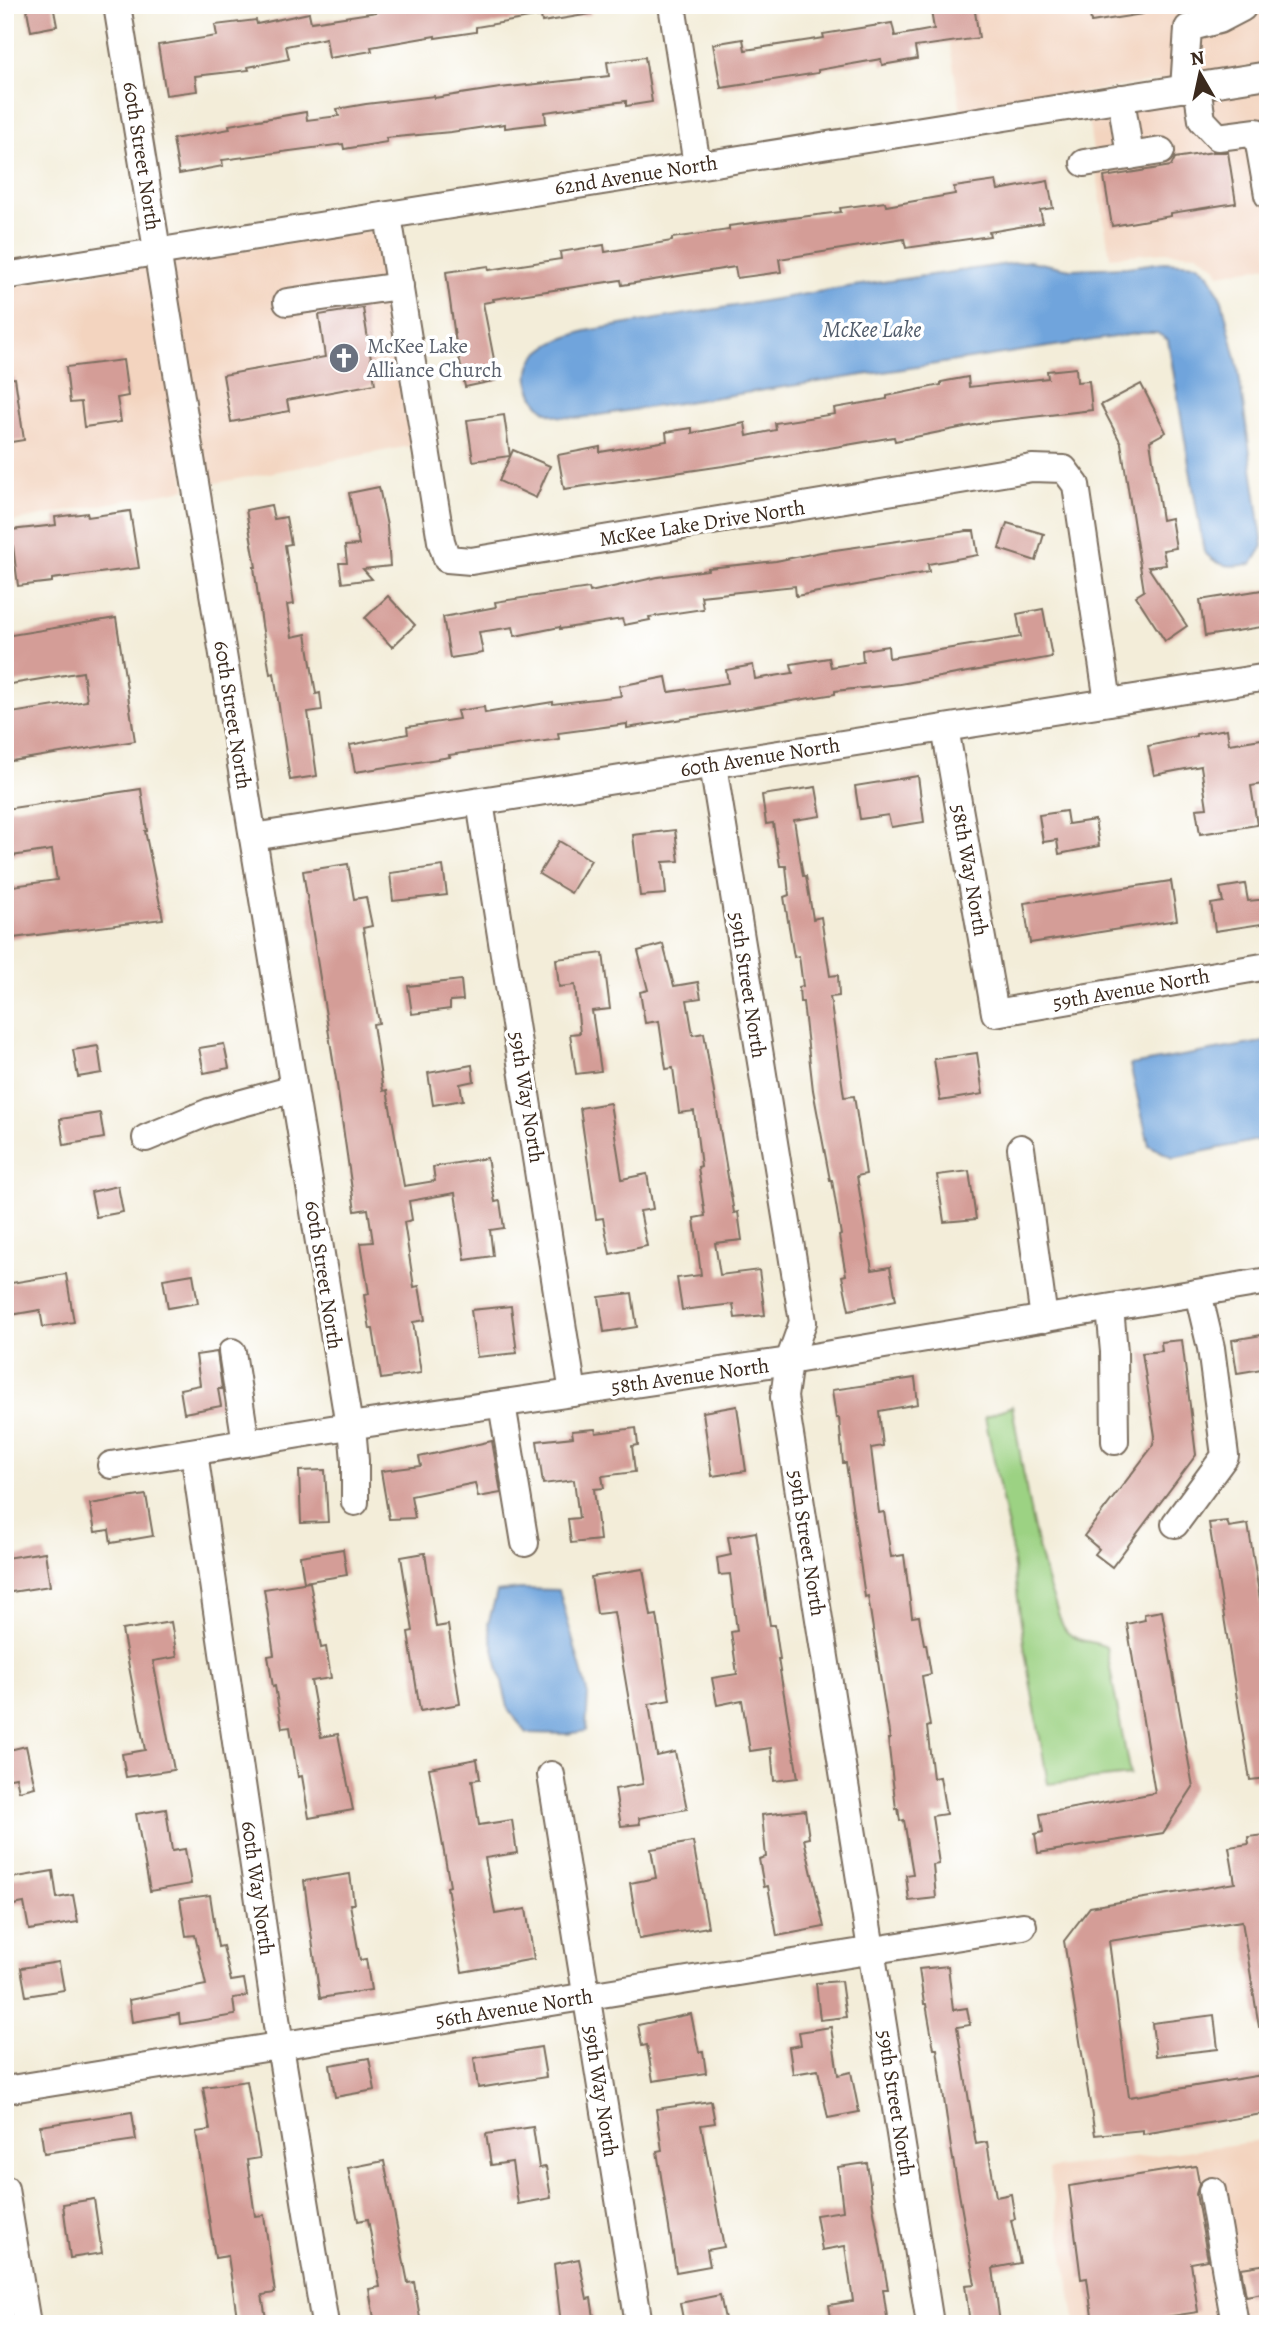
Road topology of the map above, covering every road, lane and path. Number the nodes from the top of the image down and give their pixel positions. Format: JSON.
{"nodes":[{"id":1,"x":117,"y":5,"type":"edge"},
{"id":2,"x":672,"y":5,"type":"edge"},
{"id":3,"x":1242,"y":5,"type":"edge"},
{"id":4,"x":1268,"y":75,"type":"edge"},
{"id":5,"x":1190,"y":88,"type":"junction"},
{"id":6,"x":1121,"y":98,"type":"junction"},
{"id":7,"x":1161,"y":151,"type":"dead end"},
{"id":8,"x":1130,"y":156,"type":"junction"},
{"id":9,"x":1084,"y":163,"type":"dead end"},
{"id":10,"x":697,"y":165,"type":"junction"},
{"id":11,"x":1268,"y":195,"type":"edge"},
{"id":12,"x":388,"y":216,"type":"junction"},
{"id":13,"x":157,"y":251,"type":"junction"},
{"id":14,"x":5,"y":276,"type":"edge"},
{"id":15,"x":400,"y":286,"type":"junction"},
{"id":16,"x":287,"y":302,"type":"dead end"},
{"id":17,"x":1268,"y":677,"type":"edge"},
{"id":18,"x":1108,"y":702,"type":"junction"},
{"id":19,"x":945,"y":728,"type":"junction"},
{"id":20,"x":713,"y":765,"type":"junction"},
{"id":21,"x":480,"y":802,"type":"junction"},
{"id":22,"x":253,"y":837,"type":"junction"},
{"id":23,"x":1268,"y":965,"type":"edge"},
{"id":24,"x":995,"y":1013,"type":"joint"},
{"id":25,"x":294,"y":1088,"type":"junction"},
{"id":26,"x":146,"y":1138,"type":"dead end"},
{"id":27,"x":1021,"y":1148,"type":"dead end"},
{"id":28,"x":1268,"y":1282,"type":"edge"},
{"id":29,"x":1198,"y":1293,"type":"junction"},
{"id":30,"x":1110,"y":1308,"type":"junction"},
{"id":31,"x":1044,"y":1319,"type":"junction"},
{"id":32,"x":232,"y":1352,"type":"dead end"},
{"id":33,"x":789,"y":1361,"type":"junction"},
{"id":34,"x":573,"y":1393,"type":"junction"},
{"id":35,"x":502,"y":1404,"type":"junction"},
{"id":36,"x":349,"y":1426,"type":"junction"},
{"id":37,"x":1115,"y":1441,"type":"dead end"},
{"id":38,"x":246,"y":1443,"type":"junction"},
{"id":39,"x":194,"y":1452,"type":"junction"},
{"id":40,"x":111,"y":1465,"type":"dead end"},
{"id":41,"x":355,"y":1502,"type":"dead end"},
{"id":42,"x":1175,"y":1524,"type":"dead end"},
{"id":43,"x":525,"y":1543,"type":"dead end"},
{"id":44,"x":551,"y":1774,"type":"dead end"},
{"id":45,"x":1023,"y":1926,"type":"dead end"},
{"id":46,"x":872,"y":1950,"type":"junction"},
{"id":47,"x":586,"y":1996,"type":"junction"},
{"id":48,"x":280,"y":2046,"type":"junction"},
{"id":49,"x":5,"y":2090,"type":"edge"},
{"id":50,"x":5,"y":2189,"type":"edge"},
{"id":51,"x":1212,"y":2190,"type":"dead end"},
{"id":52,"x":27,"y":2324,"type":"edge"},
{"id":53,"x":326,"y":2324,"type":"edge"},
{"id":54,"x":639,"y":2324,"type":"edge"},
{"id":55,"x":930,"y":2324,"type":"edge"},
{"id":56,"x":1235,"y":2324,"type":"edge"}],
"edges":[{"from":1,"to":13,"type":"street","name":"60th Street North"},
{"from":2,"to":10,"type":"street"},
{"from":3,"to":5,"type":"street"},
{"from":4,"to":5,"type":"street","name":"62nd Avenue North"},
{"from":5,"to":6,"type":"street","name":"62nd Avenue North"},
{"from":5,"to":11,"type":"street"},
{"from":6,"to":8,"type":"street"},
{"from":6,"to":10,"type":"street","name":"62nd Avenue North"},
{"from":7,"to":8,"type":"street"},
{"from":8,"to":9,"type":"street"},
{"from":10,"to":12,"type":"street","name":"62nd Avenue North"},
{"from":12,"to":13,"type":"street","name":"62nd Avenue North"},
{"from":12,"to":15,"type":"street","name":"McKee Lake Drive North"},
{"from":13,"to":14,"type":"street","name":"62nd Avenue North"},
{"from":13,"to":22,"type":"street","name":"60th Street North"},
{"from":15,"to":16,"type":"street"},
{"from":15,"to":18,"type":"street","name":"McKee Lake Drive North"},
{"from":17,"to":18,"type":"street","name":"60th Avenue North"},
{"from":18,"to":19,"type":"street","name":"60th Avenue North"},
{"from":19,"to":20,"type":"street","name":"60th Avenue North"},
{"from":19,"to":24,"type":"street","name":"58th Way North"},
{"from":20,"to":21,"type":"street","name":"60th Avenue North"},
{"from":20,"to":33,"type":"street","name":"59th Street North"},
{"from":21,"to":22,"type":"street","name":"60th Avenue North"},
{"from":21,"to":34,"type":"street","name":"59th Way North"},
{"from":22,"to":25,"type":"street","name":"60th Street North"},
{"from":23,"to":24,"type":"street","name":"59th Avenue North"},
{"from":25,"to":26,"type":"street"},
{"from":25,"to":36,"type":"street","name":"60th Street North"},
{"from":27,"to":31,"type":"street"},
{"from":28,"to":29,"type":"street","name":"58th Avenue North"},
{"from":29,"to":30,"type":"street","name":"58th Avenue North"},
{"from":29,"to":42,"type":"street"},
{"from":30,"to":31,"type":"street","name":"58th Avenue North"},
{"from":30,"to":37,"type":"street"},
{"from":31,"to":33,"type":"street","name":"58th Avenue North"},
{"from":32,"to":38,"type":"street"},
{"from":33,"to":34,"type":"street","name":"58th Avenue North"},
{"from":33,"to":46,"type":"street","name":"59th Street North"},
{"from":34,"to":35,"type":"street","name":"58th Avenue North"},
{"from":35,"to":36,"type":"street","name":"58th Avenue North"},
{"from":35,"to":43,"type":"street"},
{"from":36,"to":38,"type":"street","name":"58th Avenue North"},
{"from":36,"to":41,"type":"street","name":"60th Street North"},
{"from":38,"to":39,"type":"street","name":"58th Avenue North"},
{"from":39,"to":40,"type":"street","name":"58th Avenue North"},
{"from":39,"to":48,"type":"street","name":"60th Way North"},
{"from":44,"to":47,"type":"street","name":"59th Way North"},
{"from":45,"to":46,"type":"street","name":"56th Avenue North"},
{"from":46,"to":47,"type":"street","name":"56th Avenue North"},
{"from":46,"to":55,"type":"street","name":"59th Street North"},
{"from":47,"to":48,"type":"street","name":"56th Avenue North"},
{"from":47,"to":54,"type":"street","name":"59th Way North"},
{"from":48,"to":49,"type":"street","name":"56th Avenue North"},
{"from":48,"to":53,"type":"street","name":"60th Way North"},
{"from":50,"to":52,"type":"street"},
{"from":51,"to":56,"type":"street"}]}
